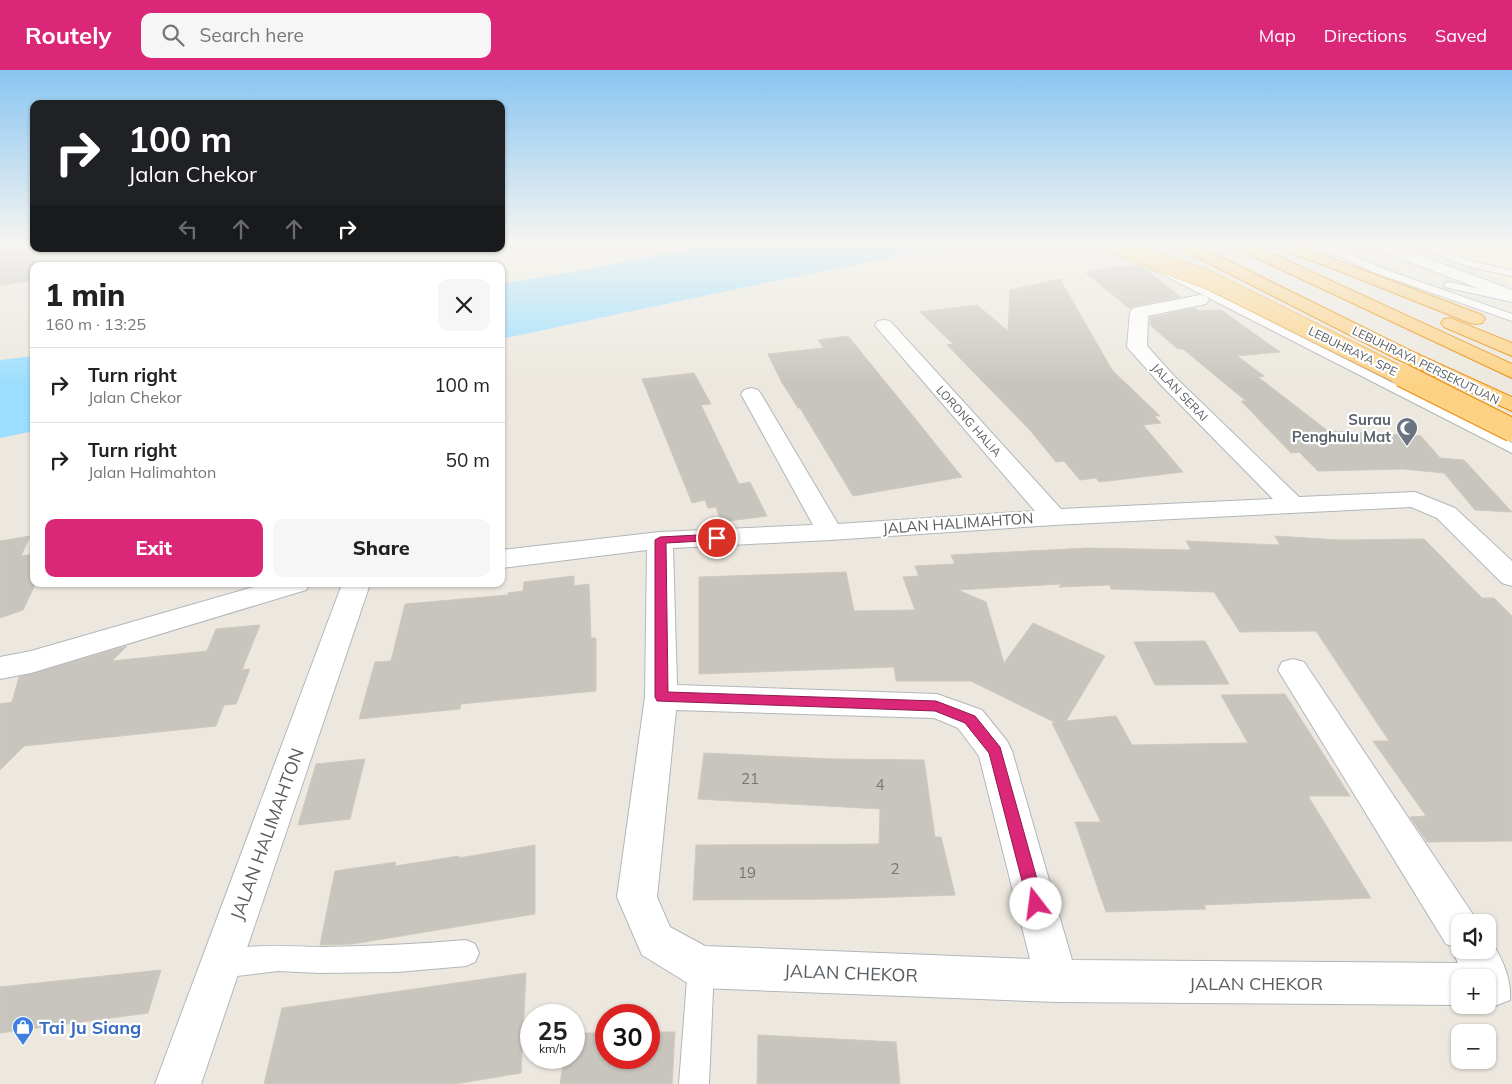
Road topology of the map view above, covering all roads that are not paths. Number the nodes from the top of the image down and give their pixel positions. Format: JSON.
{"nodes":[{"id":1,"x":1200,"y":290,"type":"edge"},
{"id":2,"x":1217,"y":290,"type":"edge"},
{"id":3,"x":1231,"y":290,"type":"edge"},
{"id":4,"x":1250,"y":290,"type":"edge"},
{"id":5,"x":1266,"y":290,"type":"edge"},
{"id":6,"x":1274,"y":290,"type":"edge"},
{"id":7,"x":1309,"y":290,"type":"edge"},
{"id":8,"x":1337,"y":290,"type":"edge"},
{"id":9,"x":1374,"y":290,"type":"edge"},
{"id":10,"x":1403,"y":290,"type":"edge"},
{"id":11,"x":1434,"y":290,"type":"edge"},
{"id":12,"x":1474,"y":290,"type":"edge"},
{"id":13,"x":1493,"y":290,"type":"edge"},
{"id":14,"x":1512,"y":298,"type":"edge"},
{"id":15,"x":1200,"y":300,"type":"dead end"},
{"id":16,"x":1512,"y":318,"type":"edge"},
{"id":17,"x":884,"y":325,"type":"dead end"},
{"id":18,"x":1512,"y":333,"type":"edge"},
{"id":19,"x":1512,"y":350,"type":"edge"},
{"id":20,"x":1512,"y":372,"type":"edge"},
{"id":21,"x":1512,"y":389,"type":"edge"},
{"id":22,"x":751,"y":394,"type":"dead end"},
{"id":23,"x":1512,"y":405,"type":"edge"},
{"id":24,"x":1512,"y":415,"type":"edge"},
{"id":25,"x":1512,"y":426,"type":"edge"},
{"id":26,"x":1512,"y":432,"type":"edge"},
{"id":27,"x":1512,"y":449,"type":"edge"},
{"id":28,"x":1293,"y":504,"type":"junction"},
{"id":29,"x":1054,"y":516,"type":"junction"},
{"id":30,"x":830,"y":532,"type":"junction"},
{"id":31,"x":660,"y":540,"type":"junction"},
{"id":32,"x":505,"y":559,"type":"edge"},
{"id":33,"x":1512,"y":577,"type":"edge"},
{"id":34,"x":286,"y":587,"type":"edge"},
{"id":35,"x":355,"y":587,"type":"edge"},
{"id":36,"x":0,"y":668,"type":"edge"},
{"id":37,"x":1293,"y":670,"type":"dead end"},
{"id":38,"x":662,"y":697,"type":"junction"},
{"id":39,"x":1451,"y":916,"type":"edge"},
{"id":40,"x":466,"y":952,"type":"dead end"},
{"id":41,"x":220,"y":965,"type":"junction"},
{"id":42,"x":701,"y":966,"type":"junction"},
{"id":43,"x":1057,"y":981,"type":"junction"},
{"id":44,"x":1451,"y":985,"type":"edge"},
{"id":45,"x":178,"y":1084,"type":"edge"},
{"id":46,"x":694,"y":1084,"type":"edge"}],
"edges":[{"from":1,"to":27,"type":"lane"},
{"from":2,"to":26,"type":"street"},
{"from":3,"to":26,"type":"highway","name":"LEBUHRAYA SPE","bridge":true},
{"from":4,"to":24,"type":"highway","name":"LEBUHRAYA SPE"},
{"from":5,"to":25,"type":"highway"},
{"from":6,"to":23,"type":"highway","name":"LEBUHRAYA PERSEKUTUAN"},
{"from":7,"to":21,"type":"highway"},
{"from":8,"to":20,"type":"highway","name":"LEBUHRAYA PERSEKUTUAN"},
{"from":9,"to":19,"type":"highway"},
{"from":10,"to":18,"type":"highway"},
{"from":11,"to":16,"type":"lane"},
{"from":12,"to":14,"type":"lane"},
{"from":13,"to":14,"type":"street"},
{"from":15,"to":28,"type":"street","name":"JALAN SERAI"},
{"from":17,"to":29,"type":"street","name":"LORONG HALIA"},
{"from":22,"to":30,"type":"street"},
{"from":28,"to":29,"type":"street","name":"JALAN HALIMAHTON"},
{"from":28,"to":33,"type":"street","name":"JALAN HALIMAHTON"},
{"from":29,"to":30,"type":"street","name":"JALAN HALIMAHTON"},
{"from":30,"to":31,"type":"street","name":"JALAN HALIMAHTON"},
{"from":31,"to":32,"type":"street","name":"JALAN HALIMAHTON"},
{"from":31,"to":38,"type":"street","name":"JALAN CHEKOR"},
{"from":34,"to":36,"type":"street"},
{"from":35,"to":41,"type":"street","name":"JALAN HALIMAHTON"},
{"from":37,"to":39,"type":"street"},
{"from":38,"to":42,"type":"street","name":"JALAN CHEKOR"},
{"from":38,"to":43,"type":"street"},
{"from":40,"to":41,"type":"lane"},
{"from":41,"to":45,"type":"street","name":"JALAN HALIMAHTON"},
{"from":42,"to":43,"type":"street","name":"JALAN CHEKOR"},
{"from":42,"to":46,"type":"lane"},
{"from":43,"to":44,"type":"street","name":"JALAN CHEKOR"}]}
